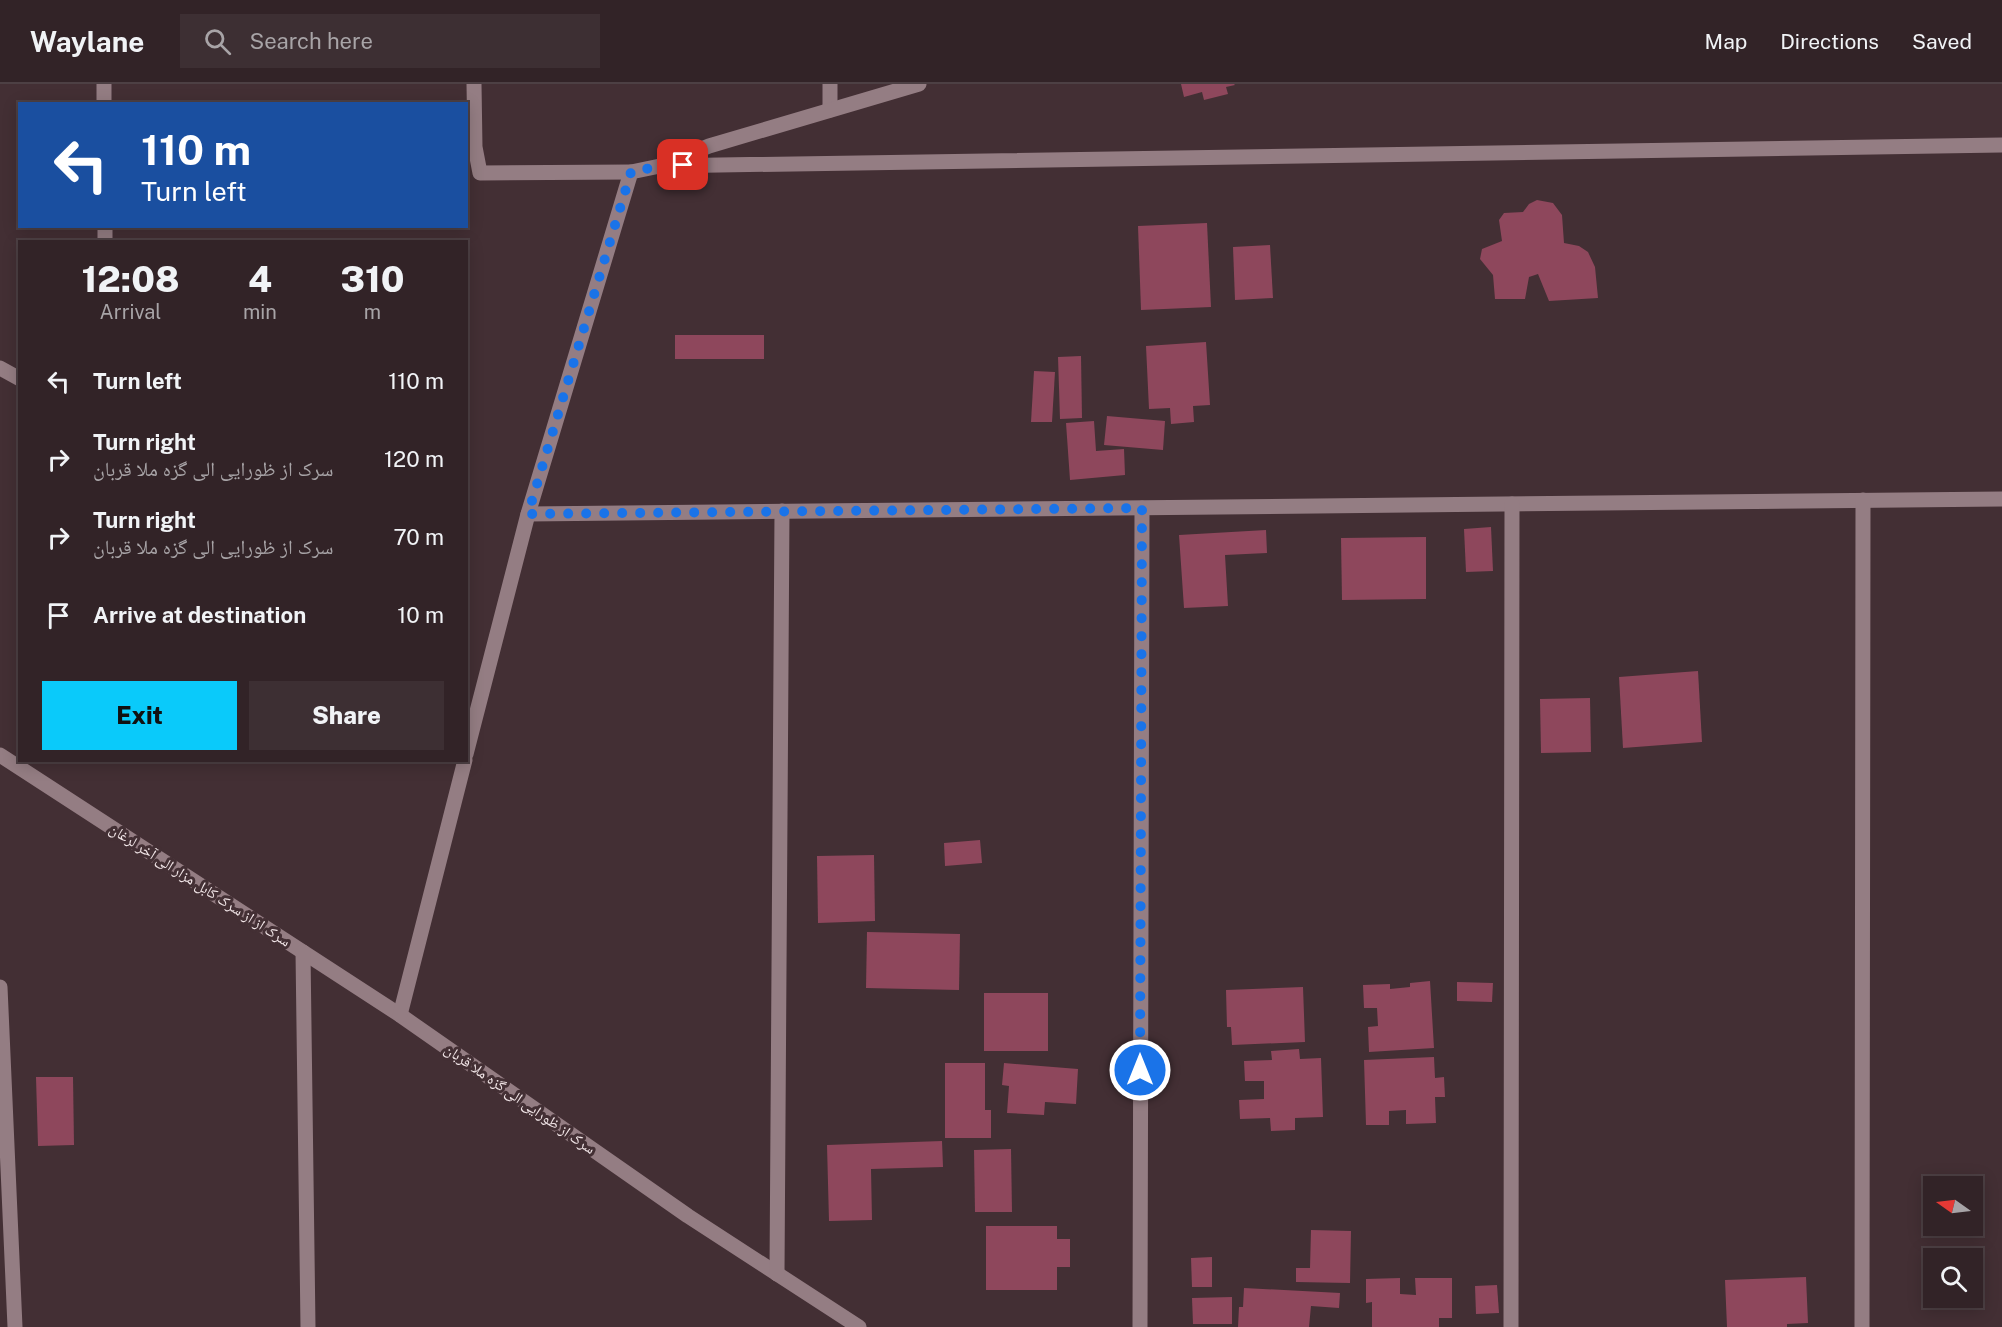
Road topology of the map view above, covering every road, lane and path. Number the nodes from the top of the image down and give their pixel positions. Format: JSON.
{"nodes":[{"id":1,"x":104,"y":84,"type":"edge"},
{"id":2,"x":474,"y":84,"type":"edge"},
{"id":3,"x":830,"y":84,"type":"edge"},
{"id":4,"x":919,"y":84,"type":"edge"},
{"id":5,"x":104,"y":102,"type":"edge"},
{"id":6,"x":830,"y":110,"type":"junction"},
{"id":7,"x":2002,"y":145,"type":"edge"},
{"id":8,"x":660,"y":166,"type":"junction"},
{"id":9,"x":631,"y":172,"type":"junction"},
{"id":10,"x":0,"y":368,"type":"edge"},
{"id":11,"x":18,"y":378,"type":"edge"},
{"id":12,"x":2002,"y":499,"type":"edge"},
{"id":13,"x":1863,"y":500,"type":"junction"},
{"id":14,"x":1512,"y":504,"type":"junction"},
{"id":15,"x":1142,"y":508,"type":"junction"},
{"id":16,"x":782,"y":511,"type":"junction"},
{"id":17,"x":528,"y":514,"type":"junction"},
{"id":18,"x":468,"y":746,"type":"edge"},
{"id":19,"x":0,"y":755,"type":"edge"},
{"id":20,"x":464,"y":762,"type":"edge"},
{"id":21,"x":303,"y":952,"type":"junction"},
{"id":22,"x":0,"y":987,"type":"edge"},
{"id":23,"x":400,"y":1015,"type":"junction"},
{"id":24,"x":777,"y":1274,"type":"junction"},
{"id":25,"x":15,"y":1327,"type":"edge"},
{"id":26,"x":308,"y":1327,"type":"edge"},
{"id":27,"x":860,"y":1327,"type":"edge"},
{"id":28,"x":1140,"y":1327,"type":"edge"},
{"id":29,"x":1511,"y":1327,"type":"edge"},
{"id":30,"x":1862,"y":1327,"type":"edge"}],
"edges":[{"from":1,"to":5,"type":"street"},
{"from":2,"to":9,"type":"street"},
{"from":3,"to":6,"type":"street"},
{"from":4,"to":6,"type":"street"},
{"from":6,"to":8,"type":"street"},
{"from":7,"to":8,"type":"street"},
{"from":8,"to":9,"type":"street"},
{"from":9,"to":17,"type":"street"},
{"from":10,"to":11,"type":"street"},
{"from":12,"to":13,"type":"street"},
{"from":13,"to":14,"type":"street"},
{"from":13,"to":30,"type":"street"},
{"from":14,"to":15,"type":"street"},
{"from":14,"to":29,"type":"street"},
{"from":15,"to":16,"type":"street"},
{"from":15,"to":28,"type":"street"},
{"from":16,"to":17,"type":"street"},
{"from":16,"to":24,"type":"street"},
{"from":17,"to":18,"type":"street"},
{"from":19,"to":21,"type":"street","name":"سرک از از سرک کابل مزار الی آخر لرغان"},
{"from":20,"to":23,"type":"street"},
{"from":21,"to":23,"type":"street","name":"سرک از از سرک کابل مزار الی آخر لرغان"},
{"from":21,"to":26,"type":"street"},
{"from":22,"to":25,"type":"street"},
{"from":23,"to":24,"type":"street","name":"سرک از ظورایی الی گزه ملا قربان"},
{"from":24,"to":27,"type":"street","name":"سرک از ظورایی الی گزه ملا قربان"}]}
